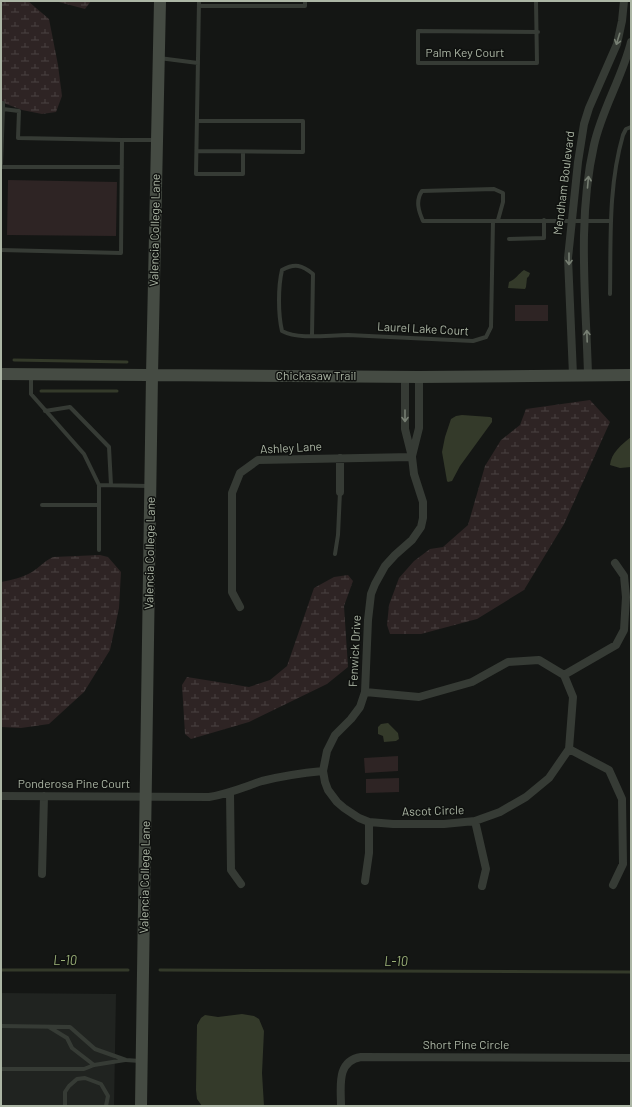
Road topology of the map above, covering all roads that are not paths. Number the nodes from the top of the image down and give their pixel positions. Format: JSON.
{"nodes":[{"id":1,"x":160,"y":1,"type":"edge"},
{"id":2,"x":306,"y":1,"type":"edge"},
{"id":3,"x":536,"y":1,"type":"edge"},
{"id":4,"x":624,"y":1,"type":"edge"},
{"id":5,"x":199,"y":3,"type":"edge"},
{"id":6,"x":538,"y":32,"type":"junction"},
{"id":7,"x":631,"y":42,"type":"edge"},
{"id":8,"x":159,"y":58,"type":"junction"},
{"id":9,"x":198,"y":63,"type":"junction"},
{"id":10,"x":1,"y":103,"type":"edge"},
{"id":11,"x":3,"y":109,"type":"junction"},
{"id":12,"x":197,"y":121,"type":"junction"},
{"id":13,"x":631,"y":127,"type":"edge"},
{"id":14,"x":122,"y":140,"type":"junction"},
{"id":15,"x":156,"y":140,"type":"junction"},
{"id":16,"x":197,"y":151,"type":"junction"},
{"id":17,"x":243,"y":152,"type":"junction"},
{"id":18,"x":1,"y":166,"type":"edge"},
{"id":19,"x":122,"y":167,"type":"junction"},
{"id":20,"x":498,"y":220,"type":"junction"},
{"id":21,"x":544,"y":220,"type":"junction"},
{"id":22,"x":493,"y":221,"type":"junction"},
{"id":23,"x":571,"y":221,"type":"junction"},
{"id":24,"x":584,"y":221,"type":"junction"},
{"id":25,"x":611,"y":221,"type":"junction"},
{"id":26,"x":509,"y":239,"type":"dead end"},
{"id":27,"x":1,"y":250,"type":"edge"},
{"id":28,"x":610,"y":294,"type":"dead end"},
{"id":29,"x":312,"y":335,"type":"junction"},
{"id":30,"x":1,"y":374,"type":"edge"},
{"id":31,"x":31,"y":374,"type":"junction"},
{"id":32,"x":152,"y":375,"type":"junction"},
{"id":33,"x":573,"y":375,"type":"junction"},
{"id":34,"x":588,"y":375,"type":"junction"},
{"id":35,"x":631,"y":375,"type":"edge"},
{"id":36,"x":405,"y":376,"type":"junction"},
{"id":37,"x":419,"y":377,"type":"junction"},
{"id":38,"x":44,"y":411,"type":"junction"},
{"id":39,"x":412,"y":456,"type":"junction"},
{"id":40,"x":340,"y":458,"type":"junction"},
{"id":41,"x":99,"y":485,"type":"junction"},
{"id":42,"x":111,"y":486,"type":"junction"},
{"id":43,"x":151,"y":486,"type":"junction"},
{"id":44,"x":340,"y":492,"type":"joint"},
{"id":45,"x":42,"y":505,"type":"dead end"},
{"id":46,"x":99,"y":505,"type":"junction"},
{"id":47,"x":99,"y":550,"type":"dead end"},
{"id":48,"x":335,"y":554,"type":"dead end"},
{"id":49,"x":615,"y":563,"type":"dead end"},
{"id":50,"x":240,"y":607,"type":"dead end"},
{"id":51,"x":564,"y":675,"type":"junction"},
{"id":52,"x":365,"y":692,"type":"junction"},
{"id":53,"x":569,"y":749,"type":"junction"},
{"id":54,"x":322,"y":771,"type":"junction"},
{"id":55,"x":230,"y":793,"type":"junction"},
{"id":56,"x":1,"y":796,"type":"edge"},
{"id":57,"x":44,"y":796,"type":"junction"},
{"id":58,"x":146,"y":797,"type":"junction"},
{"id":59,"x":475,"y":821,"type":"junction"},
{"id":60,"x":369,"y":822,"type":"junction"},
{"id":61,"x":42,"y":874,"type":"dead end"},
{"id":62,"x":365,"y":881,"type":"dead end"},
{"id":63,"x":241,"y":884,"type":"dead end"},
{"id":64,"x":613,"y":885,"type":"dead end"},
{"id":65,"x":482,"y":886,"type":"dead end"},
{"id":66,"x":1,"y":1026,"type":"edge"},
{"id":67,"x":48,"y":1026,"type":"junction"},
{"id":68,"x":631,"y":1058,"type":"edge"},
{"id":69,"x":126,"y":1060,"type":"junction"},
{"id":70,"x":142,"y":1061,"type":"junction"},
{"id":71,"x":94,"y":1065,"type":"junction"},
{"id":72,"x":1,"y":1068,"type":"edge"},
{"id":73,"x":65,"y":1106,"type":"edge"},
{"id":74,"x":106,"y":1106,"type":"edge"},
{"id":75,"x":141,"y":1106,"type":"edge"},
{"id":76,"x":341,"y":1106,"type":"edge"}],
"edges":[{"from":1,"to":8,"type":"street","name":"Valencia College Lane"},
{"from":2,"to":5,"type":"lane"},
{"from":3,"to":6,"type":"lane","name":"Palm Key Court"},
{"from":4,"to":23,"type":"street","name":"Mendham Boulevard","one_way":true},
{"from":5,"to":9,"type":"lane"},
{"from":6,"to":6,"type":"lane","name":"Palm Key Court"},
{"from":24,"to":7,"type":"street","name":"Mendham Boulevard","one_way":true},
{"from":8,"to":9,"type":"lane"},
{"from":8,"to":15,"type":"street","name":"Valencia College Lane"},
{"from":9,"to":12,"type":"lane"},
{"from":10,"to":11,"type":"lane"},
{"from":11,"to":14,"type":"lane"},
{"from":11,"to":18,"type":"lane"},
{"from":12,"to":16,"type":"lane"},
{"from":12,"to":17,"type":"lane"},
{"from":13,"to":25,"type":"lane"},
{"from":14,"to":15,"type":"lane"},
{"from":14,"to":19,"type":"lane"},
{"from":15,"to":32,"type":"street","name":"Valencia College Lane"},
{"from":16,"to":17,"type":"lane"},
{"from":16,"to":17,"type":"lane"},
{"from":18,"to":19,"type":"lane"},
{"from":19,"to":27,"type":"lane"},
{"from":20,"to":21,"type":"lane"},
{"from":20,"to":22,"type":"lane"},
{"from":20,"to":22,"type":"lane"},
{"from":21,"to":23,"type":"lane"},
{"from":21,"to":26,"type":"lane"},
{"from":22,"to":29,"type":"lane","name":"Laurel Lake Court"},
{"from":23,"to":24,"type":"lane"},
{"from":23,"to":33,"type":"street","name":"Mendham Boulevard","one_way":true},
{"from":24,"to":25,"type":"lane"},
{"from":34,"to":24,"type":"street","name":"Mendham Boulevard","one_way":true},
{"from":25,"to":28,"type":"lane"},
{"from":29,"to":29,"type":"lane","name":"Laurel Lake Court"},
{"from":30,"to":31,"type":"street","name":"Chickasaw Trail"},
{"from":31,"to":32,"type":"street","name":"Chickasaw Trail"},
{"from":31,"to":38,"type":"lane"},
{"from":32,"to":36,"type":"street","name":"Chickasaw Trail"},
{"from":32,"to":43,"type":"street","name":"Valencia College Lane"},
{"from":33,"to":34,"type":"street","name":"Chickasaw Trail"},
{"from":33,"to":37,"type":"street","name":"Chickasaw Trail"},
{"from":34,"to":35,"type":"street","name":"Chickasaw Trail"},
{"from":36,"to":37,"type":"street","name":"Chickasaw Trail"},
{"from":36,"to":39,"type":"street","name":"Fenwick Drive","one_way":true},
{"from":37,"to":39,"type":"street","name":"Fenwick Drive"},
{"from":38,"to":41,"type":"lane"},
{"from":38,"to":42,"type":"lane"},
{"from":39,"to":40,"type":"street","name":"Ashley Lane"},
{"from":39,"to":52,"type":"street","name":"Fenwick Drive"},
{"from":40,"to":44,"type":"street"},
{"from":40,"to":50,"type":"street","name":"Ashley Lane"},
{"from":41,"to":42,"type":"lane"},
{"from":41,"to":46,"type":"lane"},
{"from":42,"to":43,"type":"lane"},
{"from":43,"to":58,"type":"street","name":"Valencia College Lane"},
{"from":44,"to":48,"type":"lane"},
{"from":45,"to":46,"type":"lane"},
{"from":46,"to":47,"type":"lane"},
{"from":49,"to":51,"type":"street"},
{"from":51,"to":52,"type":"street"},
{"from":51,"to":53,"type":"street"},
{"from":52,"to":54,"type":"street","name":"Fenwick Drive"},
{"from":53,"to":59,"type":"street","name":"Ascot Circle"},
{"from":53,"to":64,"type":"street"},
{"from":54,"to":55,"type":"street"},
{"from":54,"to":60,"type":"street","name":"Ascot Circle"},
{"from":55,"to":58,"type":"street"},
{"from":55,"to":63,"type":"street"},
{"from":56,"to":57,"type":"street","name":"Ponderosa Pine Court"},
{"from":57,"to":58,"type":"street","name":"Ponderosa Pine Court"},
{"from":57,"to":61,"type":"street"},
{"from":58,"to":70,"type":"street","name":"Valencia College Lane"},
{"from":59,"to":60,"type":"street","name":"Ascot Circle"},
{"from":59,"to":65,"type":"street"},
{"from":60,"to":62,"type":"street"},
{"from":66,"to":67,"type":"lane"},
{"from":67,"to":69,"type":"lane"},
{"from":67,"to":71,"type":"lane"},
{"from":68,"to":76,"type":"street","name":"Short Pine Circle"},
{"from":69,"to":70,"type":"lane"},
{"from":69,"to":71,"type":"lane"},
{"from":70,"to":75,"type":"street","name":"Valencia College Lane"},
{"from":71,"to":72,"type":"lane"},
{"from":73,"to":74,"type":"lane"}]}
